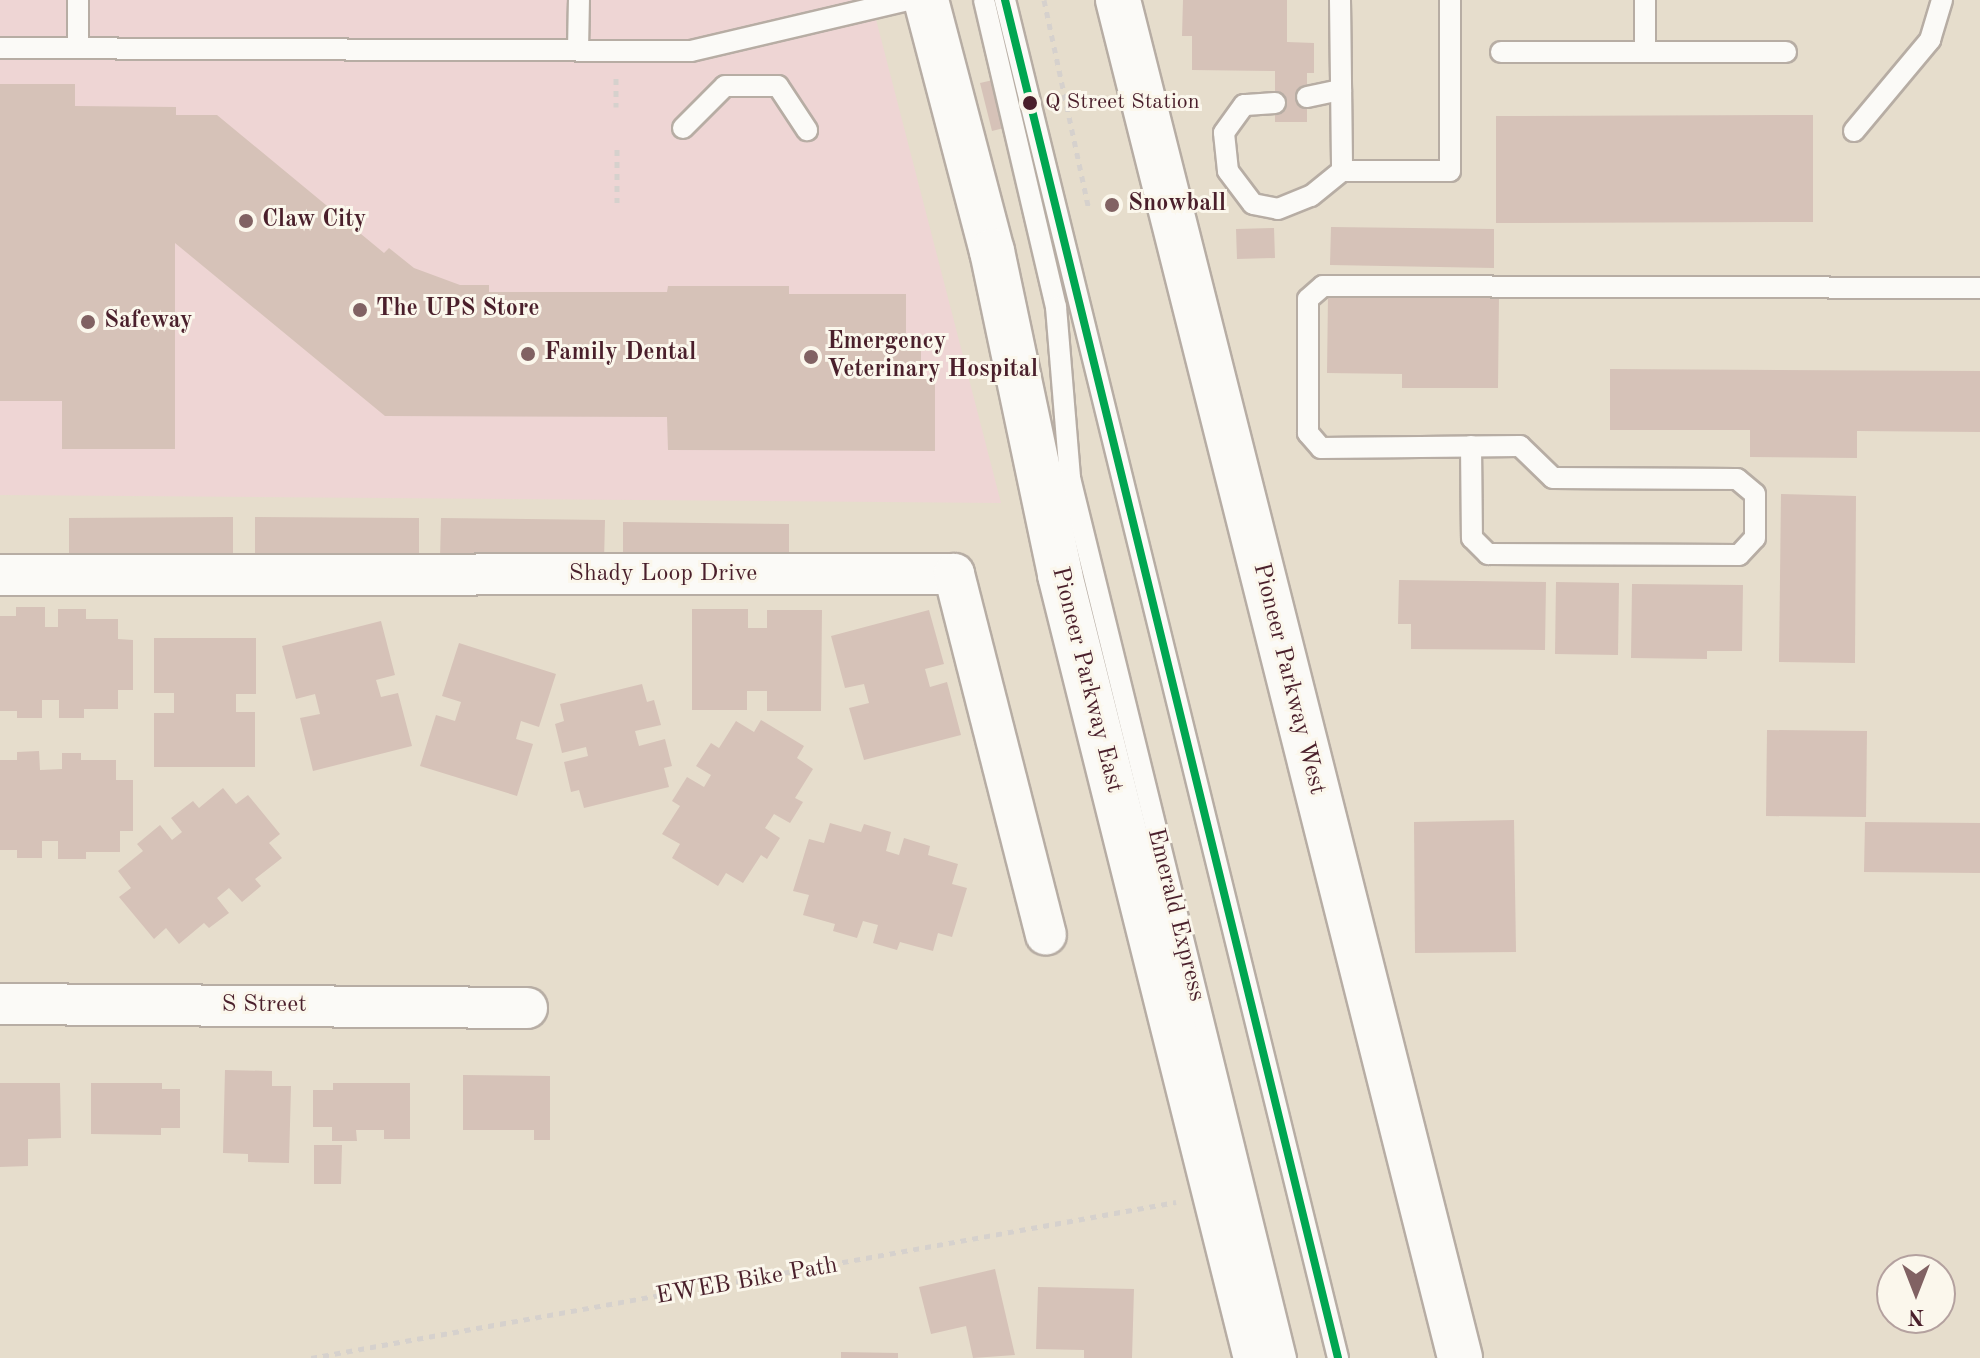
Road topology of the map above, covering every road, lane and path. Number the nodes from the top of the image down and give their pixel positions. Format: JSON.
{"nodes":[{"id":1,"x":78,"y":0,"type":"edge"},
{"id":2,"x":579,"y":0,"type":"edge"},
{"id":3,"x":909,"y":0,"type":"edge"},
{"id":4,"x":926,"y":0,"type":"edge"},
{"id":5,"x":984,"y":0,"type":"edge"},
{"id":6,"x":1005,"y":0,"type":"edge"},
{"id":7,"x":1118,"y":0,"type":"edge"},
{"id":8,"x":1340,"y":0,"type":"edge"},
{"id":9,"x":1450,"y":0,"type":"edge"},
{"id":10,"x":1645,"y":0,"type":"edge"},
{"id":11,"x":1942,"y":0,"type":"edge"},
{"id":12,"x":0,"y":48,"type":"edge"},
{"id":13,"x":78,"y":48,"type":"junction"},
{"id":14,"x":578,"y":50,"type":"junction"},
{"id":15,"x":1501,"y":52,"type":"dead end"},
{"id":16,"x":1645,"y":52,"type":"junction"},
{"id":17,"x":1786,"y":52,"type":"dead end"},
{"id":18,"x":616,"y":84,"type":"dead end"},
{"id":19,"x":1341,"y":90,"type":"junction"},
{"id":20,"x":1307,"y":97,"type":"dead end"},
{"id":21,"x":1275,"y":103,"type":"dead end"},
{"id":22,"x":616,"y":107,"type":"dead end"},
{"id":23,"x":683,"y":128,"type":"dead end"},
{"id":24,"x":807,"y":130,"type":"dead end"},
{"id":25,"x":1854,"y":131,"type":"dead end"},
{"id":26,"x":617,"y":149,"type":"dead end"},
{"id":27,"x":1342,"y":171,"type":"junction"},
{"id":28,"x":617,"y":205,"type":"dead end"},
{"id":29,"x":1980,"y":288,"type":"edge"},
{"id":30,"x":1471,"y":446,"type":"junction"},
{"id":31,"x":0,"y":575,"type":"edge"},
{"id":32,"x":1046,"y":934,"type":"dead end"},
{"id":33,"x":0,"y":1004,"type":"edge"},
{"id":34,"x":527,"y":1008,"type":"dead end"},
{"id":35,"x":1181,"y":1202,"type":"dead end"},
{"id":36,"x":311,"y":1358,"type":"edge"},
{"id":37,"x":1256,"y":1358,"type":"edge"},
{"id":38,"x":1286,"y":1358,"type":"edge"},
{"id":39,"x":1338,"y":1358,"type":"edge"},
{"id":40,"x":1460,"y":1358,"type":"edge"}],
"edges":[{"from":1,"to":13,"type":"lane"},
{"from":2,"to":14,"type":"lane"},
{"from":3,"to":14,"type":"lane"},
{"from":4,"to":37,"type":"main road","name":"Pioneer Parkway East"},
{"from":5,"to":38,"type":"lane","name":"Emerald Express"},
{"from":6,"to":39,"type":"lane"},
{"from":7,"to":40,"type":"main road","name":"Pioneer Parkway West"},
{"from":8,"to":19,"type":"lane"},
{"from":9,"to":27,"type":"lane"},
{"from":10,"to":16,"type":"lane"},
{"from":11,"to":25,"type":"lane"},
{"from":12,"to":13,"type":"lane"},
{"from":13,"to":14,"type":"lane"},
{"from":15,"to":16,"type":"lane"},
{"from":16,"to":17,"type":"lane"},
{"from":18,"to":22,"type":"path"},
{"from":19,"to":20,"type":"lane"},
{"from":19,"to":27,"type":"lane"},
{"from":21,"to":27,"type":"lane"},
{"from":23,"to":24,"type":"lane"},
{"from":26,"to":28,"type":"path"},
{"from":29,"to":30,"type":"lane"},
{"from":30,"to":30,"type":"lane"},
{"from":31,"to":32,"type":"street","name":"Shady Loop Drive"},
{"from":33,"to":34,"type":"street","name":"S Street"},
{"from":35,"to":36,"type":"path","name":"EWEB Bike Path"}]}
